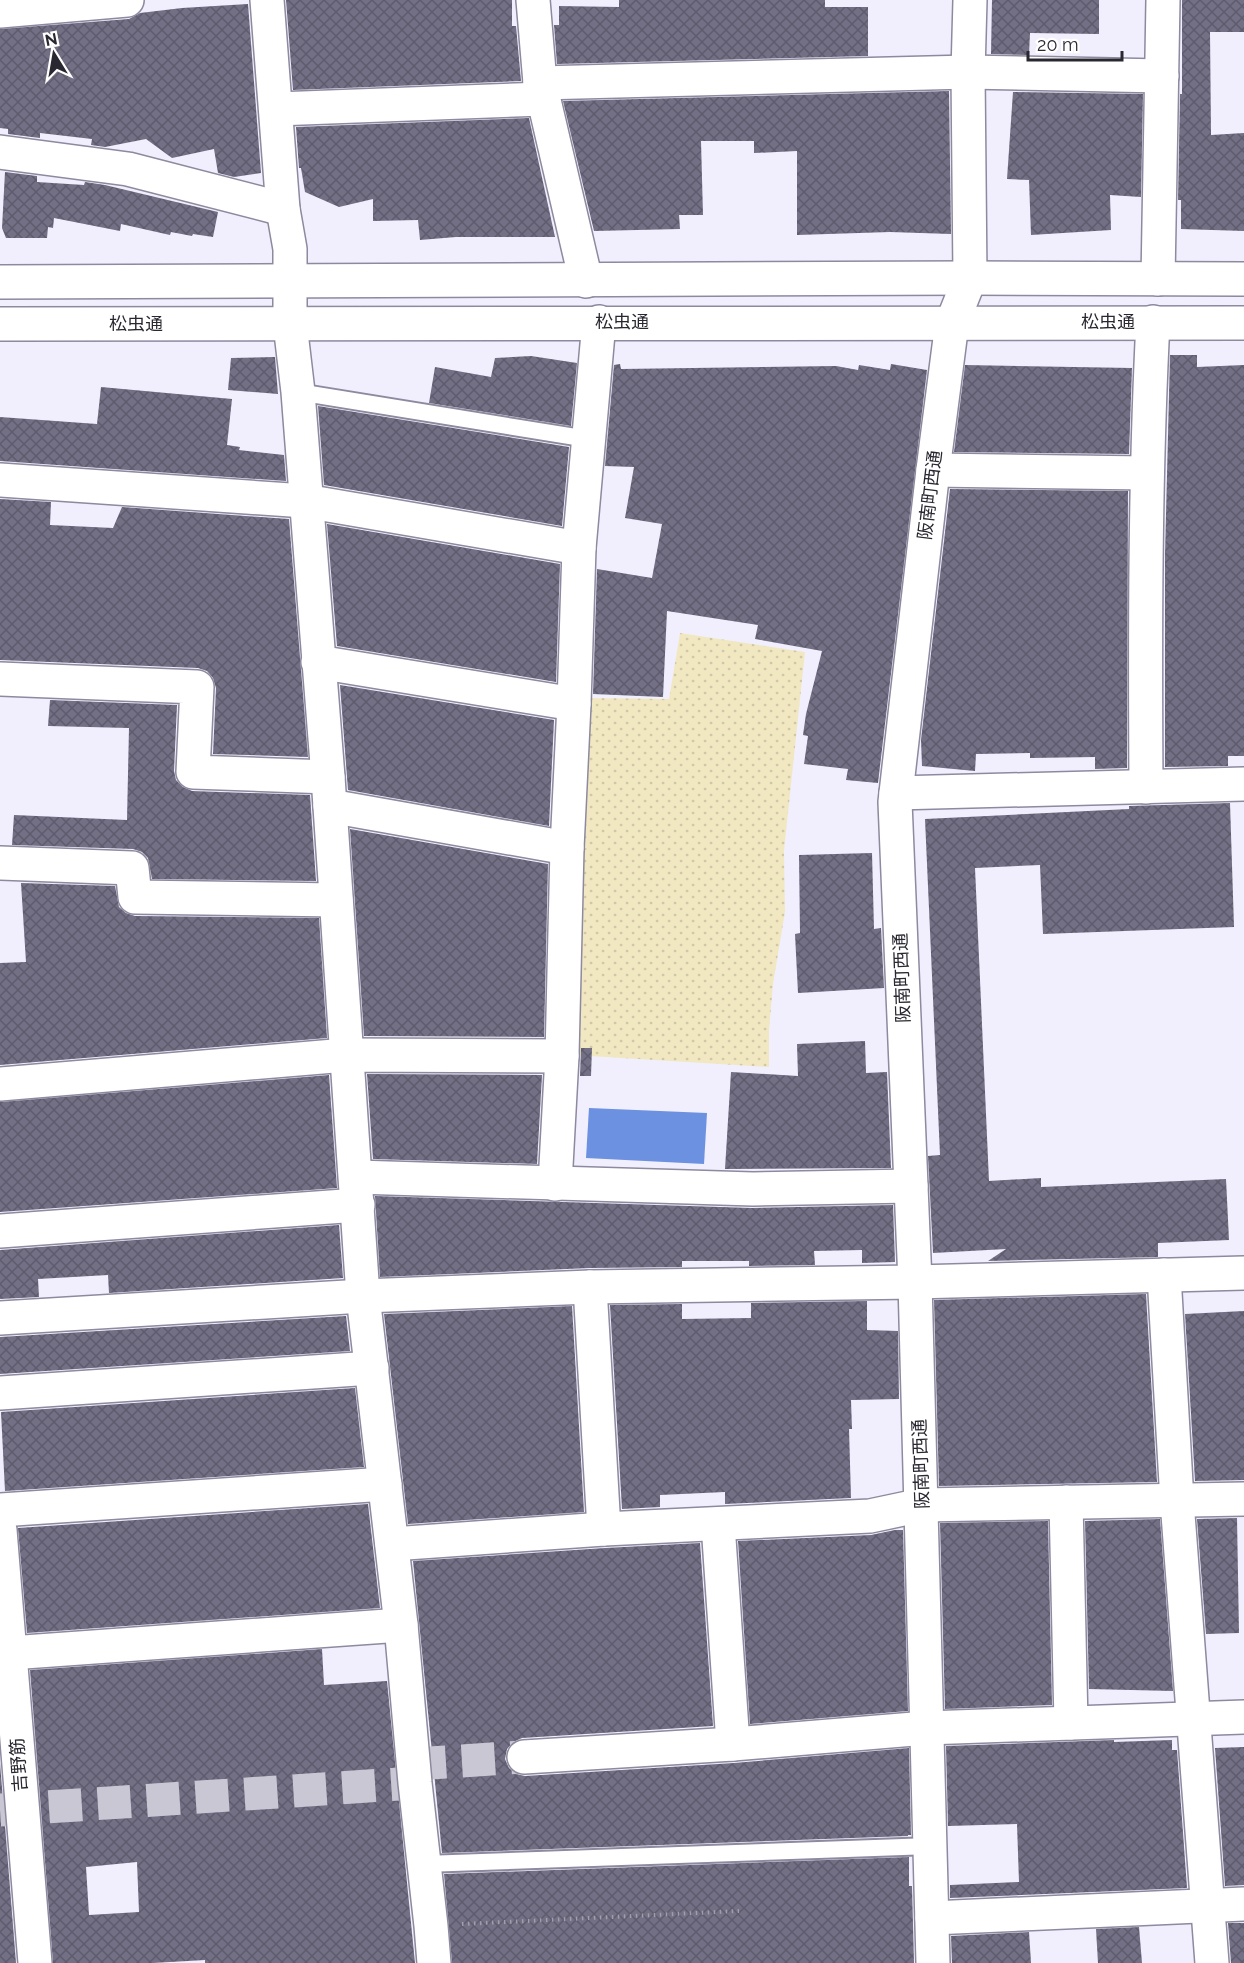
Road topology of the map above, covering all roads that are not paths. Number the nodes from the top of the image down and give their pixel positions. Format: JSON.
{"nodes":[{"id":1,"x":127,"y":0,"type":"edge"},
{"id":2,"x":267,"y":0,"type":"edge"},
{"id":3,"x":533,"y":0,"type":"edge"},
{"id":4,"x":970,"y":0,"type":"edge"},
{"id":5,"x":1163,"y":0,"type":"edge"},
{"id":6,"x":0,"y":10,"type":"edge"},
{"id":7,"x":968,"y":72,"type":"junction"},
{"id":8,"x":1162,"y":76,"type":"junction"},
{"id":9,"x":541,"y":91,"type":"junction"},
{"id":10,"x":276,"y":109,"type":"junction"},
{"id":11,"x":0,"y":152,"type":"edge"},
{"id":12,"x":283,"y":209,"type":"junction"},
{"id":13,"x":970,"y":278,"type":"junction"},
{"id":14,"x":1158,"y":279,"type":"junction"},
{"id":15,"x":1244,"y":279,"type":"edge"},
{"id":16,"x":291,"y":281,"type":"junction"},
{"id":17,"x":586,"y":281,"type":"junction"},
{"id":18,"x":0,"y":282,"type":"edge"},
{"id":19,"x":599,"y":322,"type":"junction"},
{"id":20,"x":1153,"y":322,"type":"junction"},
{"id":21,"x":1244,"y":322,"type":"edge"},
{"id":22,"x":952,"y":323,"type":"junction"},
{"id":23,"x":0,"y":324,"type":"edge"},
{"id":24,"x":290,"y":324,"type":"junction"},
{"id":25,"x":298,"y":392,"type":"junction"},
{"id":26,"x":588,"y":438,"type":"junction"},
{"id":27,"x":933,"y":470,"type":"junction"},
{"id":28,"x":1147,"y":473,"type":"junction"},
{"id":29,"x":0,"y":480,"type":"edge"},
{"id":30,"x":306,"y":501,"type":"junction"},
{"id":31,"x":579,"y":548,"type":"junction"},
{"id":32,"x":318,"y":662,"type":"junction"},
{"id":33,"x":0,"y":679,"type":"edge"},
{"id":34,"x":574,"y":704,"type":"junction"},
{"id":35,"x":1244,"y":784,"type":"edge"},
{"id":36,"x":1146,"y":787,"type":"junction"},
{"id":37,"x":329,"y":792,"type":"junction"},
{"id":38,"x":896,"y":793,"type":"junction"},
{"id":39,"x":567,"y":848,"type":"junction"},
{"id":40,"x":0,"y":863,"type":"edge"},
{"id":41,"x":336,"y":900,"type":"junction"},
{"id":42,"x":346,"y":1055,"type":"junction"},
{"id":43,"x":562,"y":1056,"type":"junction"},
{"id":44,"x":0,"y":1084,"type":"edge"},
{"id":45,"x":555,"y":1184,"type":"junction"},
{"id":46,"x":911,"y":1186,"type":"junction"},
{"id":47,"x":357,"y":1191,"type":"junction"},
{"id":48,"x":0,"y":1231,"type":"edge"},
{"id":49,"x":1244,"y":1273,"type":"edge"},
{"id":50,"x":1164,"y":1275,"type":"junction"},
{"id":51,"x":915,"y":1282,"type":"junction"},
{"id":52,"x":590,"y":1287,"type":"junction"},
{"id":53,"x":363,"y":1296,"type":"junction"},
{"id":54,"x":0,"y":1318,"type":"edge"},
{"id":55,"x":372,"y":1368,"type":"junction"},
{"id":56,"x":0,"y":1393,"type":"edge"},
{"id":57,"x":385,"y":1484,"type":"junction"},
{"id":58,"x":1244,"y":1499,"type":"edge"},
{"id":59,"x":1177,"y":1501,"type":"junction"},
{"id":60,"x":1066,"y":1502,"type":"junction"},
{"id":61,"x":922,"y":1505,"type":"junction"},
{"id":62,"x":0,"y":1510,"type":"edge"},
{"id":63,"x":718,"y":1524,"type":"junction"},
{"id":64,"x":604,"y":1529,"type":"junction"},
{"id":65,"x":0,"y":1530,"type":"edge"},
{"id":66,"x":392,"y":1544,"type":"junction"},
{"id":67,"x":401,"y":1625,"type":"junction"},
{"id":68,"x":10,"y":1653,"type":"junction"},
{"id":69,"x":1244,"y":1717,"type":"edge"},
{"id":70,"x":1193,"y":1718,"type":"junction"},
{"id":71,"x":1071,"y":1723,"type":"junction"},
{"id":72,"x":926,"y":1728,"type":"junction"},
{"id":73,"x":733,"y":1744,"type":"junction"},
{"id":74,"x":524,"y":1757,"type":"tunnel mouth"},
{"id":75,"x":931,"y":1846,"type":"junction"},
{"id":76,"x":424,"y":1864,"type":"junction"},
{"id":77,"x":1244,"y":1904,"type":"edge"},
{"id":78,"x":1208,"y":1906,"type":"junction"},
{"id":79,"x":932,"y":1918,"type":"junction"},
{"id":80,"x":35,"y":1963,"type":"edge"},
{"id":81,"x":434,"y":1963,"type":"edge"},
{"id":82,"x":933,"y":1963,"type":"edge"},
{"id":83,"x":1212,"y":1963,"type":"edge"}],
"edges":[{"from":1,"to":6,"type":"street"},
{"from":2,"to":10,"type":"street"},
{"from":3,"to":9,"type":"street"},
{"from":4,"to":7,"type":"street","name":"阪南町西通"},
{"from":5,"to":8,"type":"street"},
{"from":7,"to":8,"type":"street"},
{"from":7,"to":9,"type":"street"},
{"from":7,"to":13,"type":"street","name":"阪南町西通"},
{"from":8,"to":14,"type":"street"},
{"from":9,"to":10,"type":"street"},
{"from":9,"to":17,"type":"street"},
{"from":10,"to":12,"type":"street"},
{"from":11,"to":12,"type":"street"},
{"from":12,"to":16,"type":"street"},
{"from":13,"to":14,"type":"street"},
{"from":13,"to":17,"type":"street"},
{"from":13,"to":22,"type":"street","name":"阪南町西通"},
{"from":14,"to":15,"type":"street"},
{"from":16,"to":17,"type":"street"},
{"from":16,"to":18,"type":"street"},
{"from":16,"to":24,"type":"street"},
{"from":19,"to":22,"type":"street","name":"松虫通"},
{"from":19,"to":24,"type":"street","name":"松虫通"},
{"from":19,"to":26,"type":"street"},
{"from":20,"to":21,"type":"street","name":"松虫通"},
{"from":20,"to":22,"type":"street","name":"松虫通"},
{"from":20,"to":28,"type":"street"},
{"from":22,"to":27,"type":"street","name":"阪南町西通"},
{"from":23,"to":24,"type":"street","name":"松虫通"},
{"from":24,"to":25,"type":"street"},
{"from":25,"to":26,"type":"lane"},
{"from":25,"to":30,"type":"street"},
{"from":26,"to":31,"type":"street"},
{"from":27,"to":28,"type":"street"},
{"from":27,"to":38,"type":"street","name":"阪南町西通"},
{"from":28,"to":36,"type":"street"},
{"from":29,"to":30,"type":"street"},
{"from":30,"to":31,"type":"street"},
{"from":30,"to":32,"type":"street"},
{"from":31,"to":34,"type":"street"},
{"from":32,"to":34,"type":"street"},
{"from":32,"to":37,"type":"street"},
{"from":33,"to":37,"type":"street"},
{"from":34,"to":39,"type":"street"},
{"from":35,"to":36,"type":"street"},
{"from":36,"to":38,"type":"street"},
{"from":37,"to":39,"type":"street"},
{"from":37,"to":41,"type":"street"},
{"from":38,"to":46,"type":"street","name":"阪南町西通"},
{"from":39,"to":43,"type":"street"},
{"from":40,"to":41,"type":"street"},
{"from":41,"to":42,"type":"street"},
{"from":42,"to":43,"type":"street"},
{"from":42,"to":44,"type":"street"},
{"from":42,"to":47,"type":"street"},
{"from":43,"to":45,"type":"street"},
{"from":45,"to":46,"type":"street"},
{"from":45,"to":47,"type":"street"},
{"from":46,"to":51,"type":"street","name":"阪南町西通"},
{"from":47,"to":48,"type":"street"},
{"from":47,"to":53,"type":"street"},
{"from":49,"to":50,"type":"street"},
{"from":50,"to":51,"type":"street"},
{"from":50,"to":59,"type":"street"},
{"from":51,"to":52,"type":"street"},
{"from":51,"to":61,"type":"street","name":"阪南町西通"},
{"from":52,"to":53,"type":"street"},
{"from":52,"to":64,"type":"street"},
{"from":53,"to":54,"type":"street"},
{"from":53,"to":55,"type":"street"},
{"from":55,"to":56,"type":"street"},
{"from":55,"to":57,"type":"street"},
{"from":57,"to":62,"type":"street"},
{"from":57,"to":66,"type":"street"},
{"from":58,"to":59,"type":"street"},
{"from":59,"to":60,"type":"street"},
{"from":59,"to":70,"type":"street"},
{"from":60,"to":61,"type":"street"},
{"from":60,"to":71,"type":"street"},
{"from":61,"to":63,"type":"street"},
{"from":61,"to":72,"type":"street","name":"阪南町西通"},
{"from":63,"to":64,"type":"street"},
{"from":63,"to":73,"type":"street"},
{"from":64,"to":66,"type":"street"},
{"from":65,"to":68,"type":"street","name":"吉野筋"},
{"from":66,"to":67,"type":"street"},
{"from":67,"to":68,"type":"street"},
{"from":67,"to":76,"type":"street"},
{"from":68,"to":80,"type":"street","name":"吉野筋"},
{"from":69,"to":70,"type":"street"},
{"from":70,"to":71,"type":"street"},
{"from":70,"to":78,"type":"street"},
{"from":71,"to":72,"type":"street"},
{"from":72,"to":73,"type":"street"},
{"from":72,"to":75,"type":"street","name":"阪南町西通"},
{"from":73,"to":74,"type":"street"},
{"from":75,"to":76,"type":"lane"},
{"from":75,"to":79,"type":"street","name":"阪南町西通"},
{"from":76,"to":81,"type":"street"},
{"from":77,"to":78,"type":"street"},
{"from":78,"to":79,"type":"street"},
{"from":78,"to":83,"type":"street"},
{"from":79,"to":82,"type":"street","name":"阪南町西通"}]}
